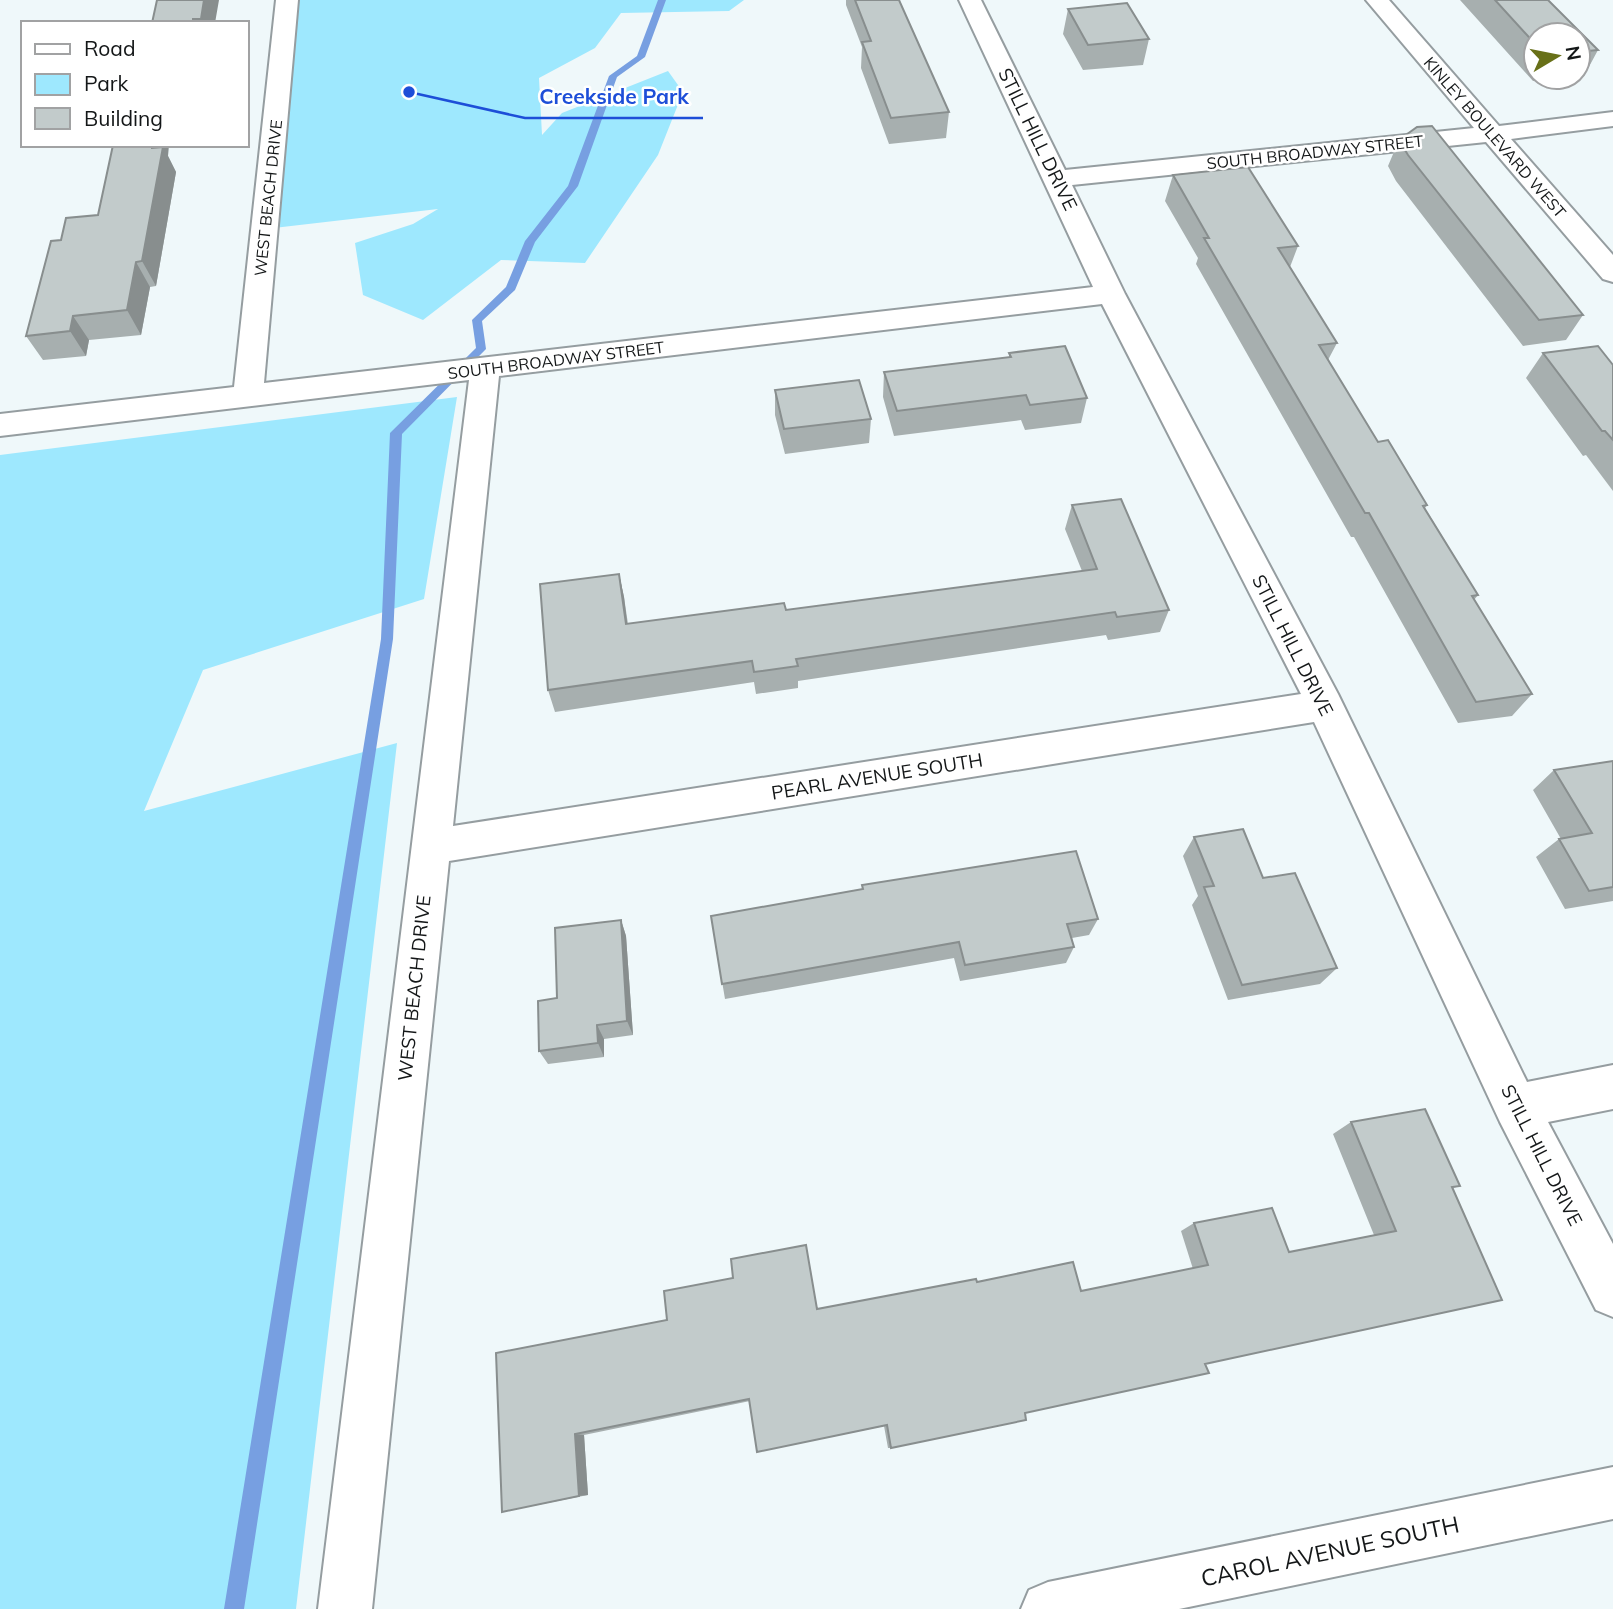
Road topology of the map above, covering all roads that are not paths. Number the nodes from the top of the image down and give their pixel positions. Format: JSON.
{"nodes":[{"id":1,"x":287,"y":0,"type":"edge"},
{"id":2,"x":970,"y":0,"type":"edge"},
{"id":3,"x":1377,"y":0,"type":"edge"},
{"id":4,"x":1613,"y":119,"type":"edge"},
{"id":5,"x":1492,"y":134,"type":"junction"},
{"id":6,"x":1058,"y":179,"type":"junction"},
{"id":7,"x":1613,"y":273,"type":"edge"},
{"id":8,"x":1111,"y":294,"type":"junction"},
{"id":9,"x":485,"y":368,"type":"junction"},
{"id":10,"x":248,"y":396,"type":"junction"},
{"id":11,"x":0,"y":425,"type":"edge"},
{"id":12,"x":1325,"y":705,"type":"junction"},
{"id":13,"x":430,"y":847,"type":"junction"},
{"id":14,"x":1613,"y":1087,"type":"edge"},
{"id":15,"x":1516,"y":1106,"type":"junction"},
{"id":16,"x":1613,"y":1293,"type":"edge"},
{"id":17,"x":1613,"y":1493,"type":"edge"},
{"id":18,"x":345,"y":1609,"type":"edge"},
{"id":19,"x":1048,"y":1609,"type":"edge"}],
"edges":[{"from":1,"to":10,"type":"street","name":"WEST BEACH DRIVE"},
{"from":2,"to":6,"type":"street","name":"STILL HILL DRIVE"},
{"from":3,"to":5,"type":"street","name":"KINLEY BOULEVARD WEST"},
{"from":4,"to":5,"type":"street","name":"SOUTH BROADWAY STREET"},
{"from":5,"to":6,"type":"street","name":"SOUTH BROADWAY STREET"},
{"from":5,"to":7,"type":"street","name":"KINLEY BOULEVARD WEST"},
{"from":6,"to":8,"type":"street","name":"STILL HILL DRIVE"},
{"from":8,"to":9,"type":"street","name":"SOUTH BROADWAY STREET"},
{"from":8,"to":12,"type":"street","name":"STILL HILL DRIVE"},
{"from":9,"to":10,"type":"street","name":"SOUTH BROADWAY STREET"},
{"from":9,"to":13,"type":"street","name":"WEST BEACH DRIVE"},
{"from":10,"to":11,"type":"street","name":"SOUTH BROADWAY STREET"},
{"from":12,"to":13,"type":"street","name":"PEARL AVENUE SOUTH"},
{"from":12,"to":15,"type":"street","name":"STILL HILL DRIVE"},
{"from":13,"to":18,"type":"street","name":"WEST BEACH DRIVE"},
{"from":14,"to":15,"type":"street"},
{"from":15,"to":16,"type":"street","name":"STILL HILL DRIVE"},
{"from":17,"to":19,"type":"street","name":"CAROL AVENUE SOUTH"}]}
